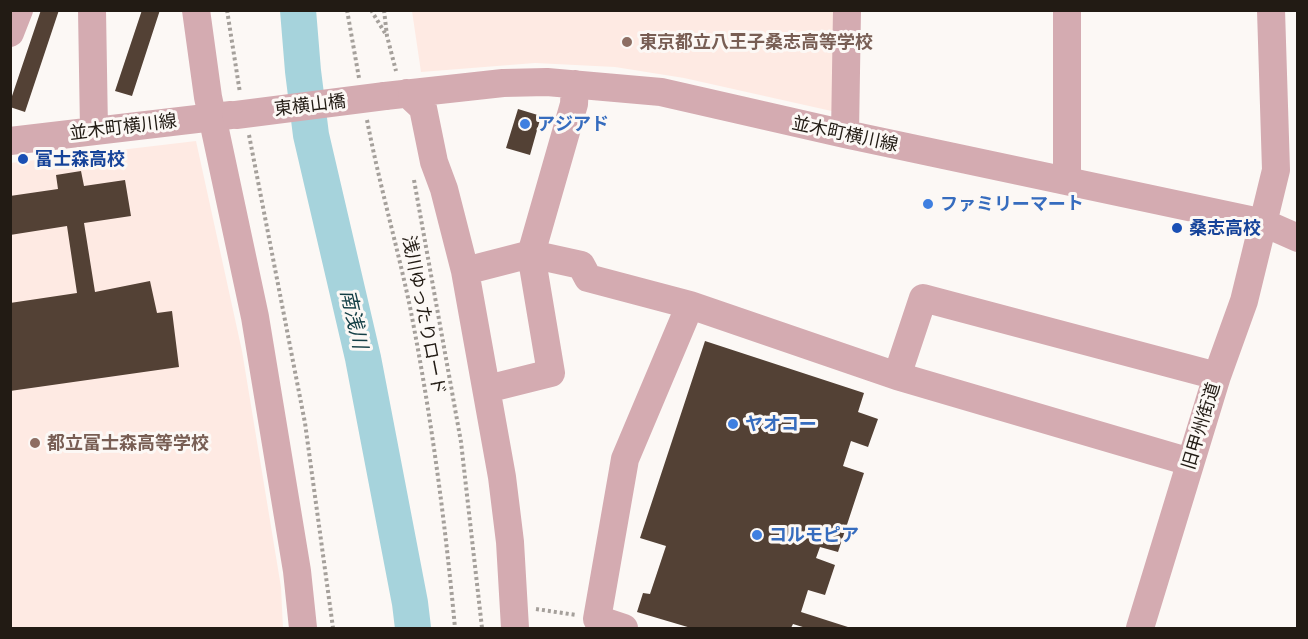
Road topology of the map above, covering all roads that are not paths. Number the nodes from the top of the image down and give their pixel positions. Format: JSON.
{"nodes":[{"id":1,"x":18,"y":10,"type":"edge"},
{"id":2,"x":92,"y":10,"type":"edge"},
{"id":3,"x":196,"y":10,"type":"edge"},
{"id":4,"x":847,"y":10,"type":"edge"},
{"id":5,"x":1066,"y":10,"type":"edge"},
{"id":6,"x":1271,"y":10,"type":"edge"},
{"id":7,"x":10,"y":33,"type":"edge"},
{"id":8,"x":575,"y":84,"type":"junction"},
{"id":9,"x":384,"y":91,"type":"junction"},
{"id":10,"x":235,"y":116,"type":"junction"},
{"id":11,"x":94,"y":130,"type":"junction"},
{"id":12,"x":845,"y":134,"type":"junction"},
{"id":13,"x":1298,"y":139,"type":"edge"},
{"id":14,"x":10,"y":141,"type":"edge"},
{"id":15,"x":1276,"y":170,"type":"junction"},
{"id":16,"x":1067,"y":181,"type":"junction"},
{"id":17,"x":1264,"y":223,"type":"junction"},
{"id":18,"x":1298,"y":238,"type":"edge"},
{"id":19,"x":531,"y":254,"type":"junction"},
{"id":20,"x":465,"y":270,"type":"junction"},
{"id":21,"x":690,"y":305,"type":"junction"},
{"id":22,"x":897,"y":376,"type":"junction"},
{"id":23,"x":1216,"y":376,"type":"junction"},
{"id":24,"x":487,"y":389,"type":"junction"},
{"id":25,"x":1190,"y":462,"type":"junction"},
{"id":26,"x":515,"y":617,"type":"edge"},
{"id":27,"x":303,"y":628,"type":"edge"},
{"id":28,"x":624,"y":628,"type":"edge"},
{"id":29,"x":1140,"y":628,"type":"edge"}],
"edges":[{"from":1,"to":7,"type":"street"},
{"from":2,"to":11,"type":"street"},
{"from":3,"to":10,"type":"street"},
{"from":4,"to":12,"type":"street"},
{"from":5,"to":16,"type":"street"},
{"from":6,"to":15,"type":"street"},
{"from":8,"to":9,"type":"street","name":"並木町横川線"},
{"from":8,"to":12,"type":"street","name":"並木町横川線"},
{"from":8,"to":19,"type":"street"},
{"from":9,"to":10,"type":"street","name":"東横山橋","bridge":true},
{"from":9,"to":20,"type":"street"},
{"from":10,"to":11,"type":"street","name":"並木町横川線"},
{"from":10,"to":27,"type":"street"},
{"from":11,"to":14,"type":"street","name":"並木町横川線"},
{"from":12,"to":16,"type":"street","name":"並木町横川線"},
{"from":13,"to":15,"type":"street"},
{"from":15,"to":17,"type":"street","name":"旧甲州街道"},
{"from":16,"to":17,"type":"street","name":"並木町横川線"},
{"from":17,"to":18,"type":"street","name":"並木町横川線"},
{"from":17,"to":23,"type":"street","name":"旧甲州街道"},
{"from":19,"to":20,"type":"street"},
{"from":19,"to":21,"type":"street"},
{"from":19,"to":24,"type":"street"},
{"from":20,"to":24,"type":"street"},
{"from":21,"to":22,"type":"street"},
{"from":21,"to":28,"type":"street"},
{"from":22,"to":23,"type":"street"},
{"from":22,"to":25,"type":"street"},
{"from":23,"to":25,"type":"street","name":"旧甲州街道"},
{"from":24,"to":26,"type":"street"},
{"from":25,"to":29,"type":"street","name":"旧甲州街道"}]}
